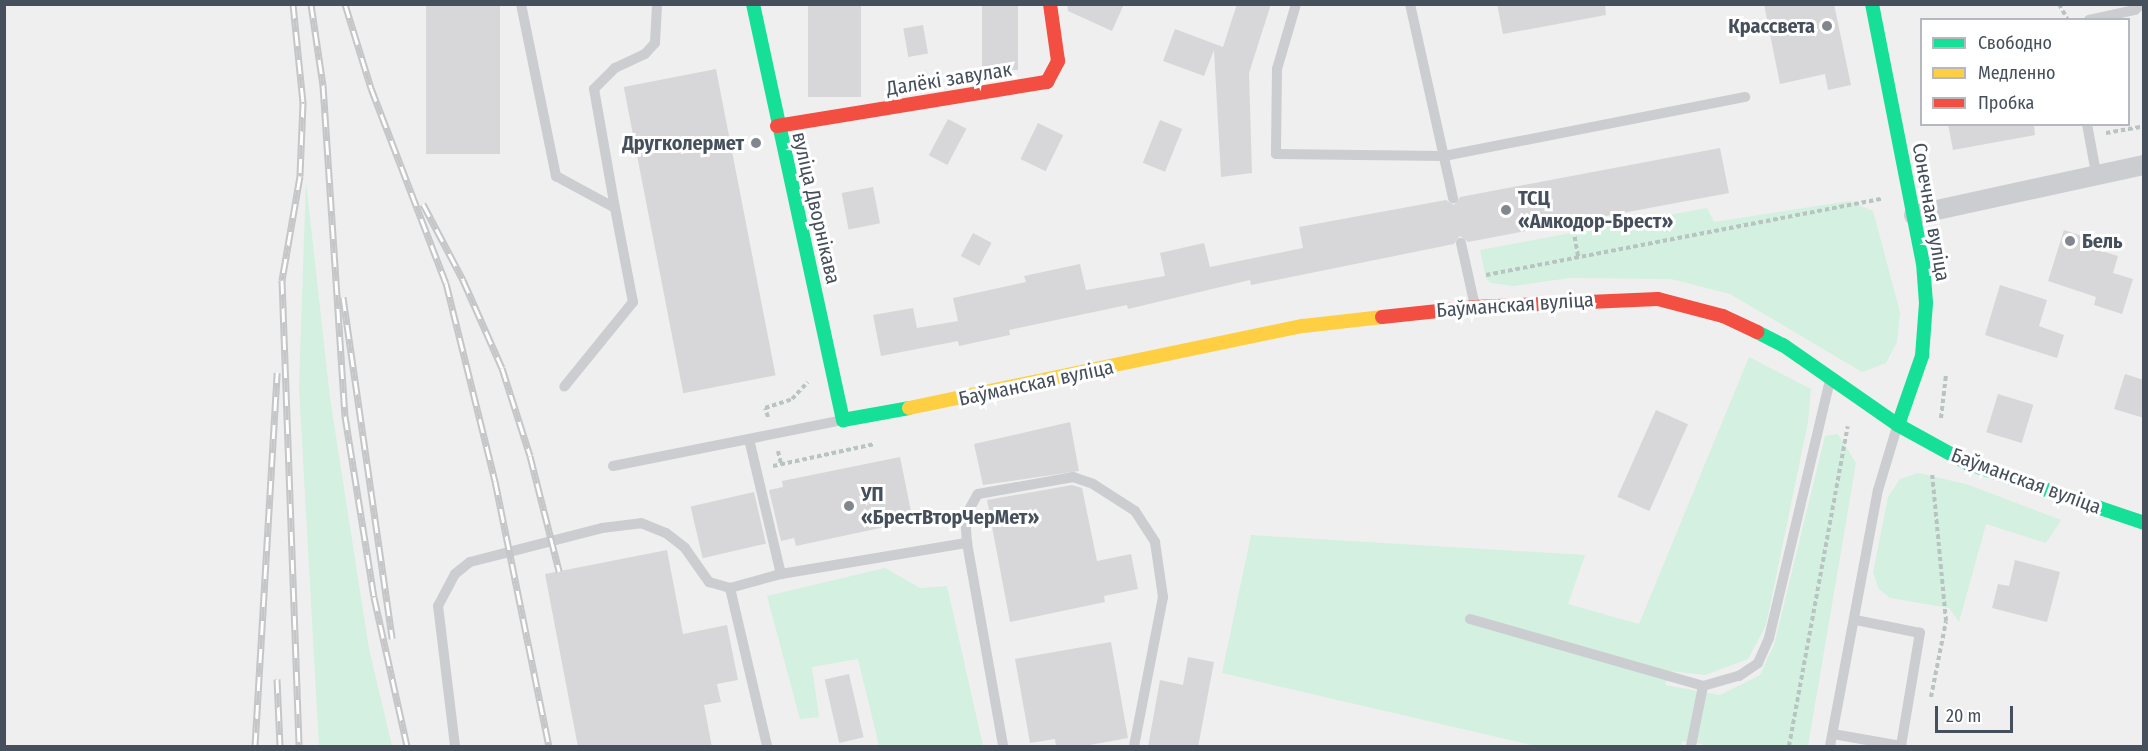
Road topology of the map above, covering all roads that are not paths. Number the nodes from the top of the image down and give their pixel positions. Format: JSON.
{"nodes":[{"id":1,"x":521,"y":4,"type":"edge"},
{"id":2,"x":657,"y":4,"type":"edge"},
{"id":3,"x":753,"y":4,"type":"edge"},
{"id":4,"x":1050,"y":4,"type":"edge"},
{"id":5,"x":1296,"y":4,"type":"edge"},
{"id":6,"x":1410,"y":4,"type":"edge"},
{"id":7,"x":1872,"y":4,"type":"edge"},
{"id":8,"x":2141,"y":4,"type":"edge"},
{"id":9,"x":2098,"y":18,"type":"edge"},
{"id":10,"x":1745,"y":97,"type":"dead end"},
{"id":11,"x":777,"y":126,"type":"junction"},
{"id":12,"x":2088,"y":130,"type":"edge"},
{"id":13,"x":1444,"y":156,"type":"junction"},
{"id":14,"x":2144,"y":165,"type":"edge"},
{"id":15,"x":2096,"y":173,"type":"junction"},
{"id":16,"x":1453,"y":198,"type":"dead end"},
{"id":17,"x":615,"y":208,"type":"junction"},
{"id":18,"x":1914,"y":214,"type":"junction"},
{"id":19,"x":1461,"y":243,"type":"dead end"},
{"id":20,"x":1475,"y":307,"type":"junction"},
{"id":21,"x":1830,"y":380,"type":"junction"},
{"id":22,"x":564,"y":387,"type":"dead end"},
{"id":23,"x":843,"y":420,"type":"junction"},
{"id":24,"x":1898,"y":425,"type":"junction"},
{"id":25,"x":749,"y":439,"type":"junction"},
{"id":26,"x":613,"y":466,"type":"dead end"},
{"id":27,"x":2144,"y":523,"type":"edge"},
{"id":28,"x":967,"y":543,"type":"junction"},
{"id":29,"x":781,"y":574,"type":"junction"},
{"id":30,"x":730,"y":588,"type":"junction"},
{"id":31,"x":1470,"y":619,"type":"dead end"},
{"id":32,"x":1856,"y":620,"type":"junction"},
{"id":33,"x":1703,"y":686,"type":"junction"},
{"id":34,"x":1833,"y":734,"type":"junction"},
{"id":35,"x":1901,"y":746,"type":"edge"},
{"id":36,"x":455,"y":747,"type":"edge"},
{"id":37,"x":767,"y":747,"type":"edge"},
{"id":38,"x":1003,"y":747,"type":"edge"},
{"id":39,"x":1134,"y":747,"type":"edge"},
{"id":40,"x":1691,"y":747,"type":"edge"},
{"id":41,"x":1830,"y":747,"type":"edge"}],
"edges":[{"from":1,"to":17,"type":"lane"},
{"from":2,"to":17,"type":"lane"},
{"from":3,"to":11,"type":"street","name":"вуліца Дворнікава"},
{"from":4,"to":11,"type":"street","name":"Далёкі завулак"},
{"from":5,"to":13,"type":"lane"},
{"from":6,"to":13,"type":"lane"},
{"from":7,"to":18,"type":"street","name":"Сонечная вуліца"},
{"from":8,"to":9,"type":"lane"},
{"from":10,"to":13,"type":"lane"},
{"from":11,"to":23,"type":"street","name":"вуліца Дворнікава"},
{"from":12,"to":15,"type":"lane"},
{"from":13,"to":16,"type":"lane"},
{"from":14,"to":15,"type":"street"},
{"from":15,"to":18,"type":"street"},
{"from":17,"to":22,"type":"lane"},
{"from":18,"to":24,"type":"street","name":"Сонечная вуліца"},
{"from":19,"to":20,"type":"lane"},
{"from":20,"to":21,"type":"street","name":"Баўманская вуліца"},
{"from":20,"to":23,"type":"street","name":"Баўманская вуліца"},
{"from":21,"to":24,"type":"street","name":"Баўманская вуліца"},
{"from":21,"to":33,"type":"lane"},
{"from":23,"to":25,"type":"lane"},
{"from":24,"to":27,"type":"street","name":"Баўманская вуліца"},
{"from":24,"to":32,"type":"lane"},
{"from":25,"to":26,"type":"lane"},
{"from":25,"to":29,"type":"lane"},
{"from":28,"to":29,"type":"lane"},
{"from":28,"to":38,"type":"lane"},
{"from":28,"to":39,"type":"lane"},
{"from":29,"to":30,"type":"lane"},
{"from":30,"to":36,"type":"lane"},
{"from":30,"to":37,"type":"lane"},
{"from":31,"to":33,"type":"lane"},
{"from":32,"to":34,"type":"lane"},
{"from":32,"to":35,"type":"lane"},
{"from":33,"to":40,"type":"lane"},
{"from":34,"to":35,"type":"lane"},
{"from":34,"to":41,"type":"lane"}]}
